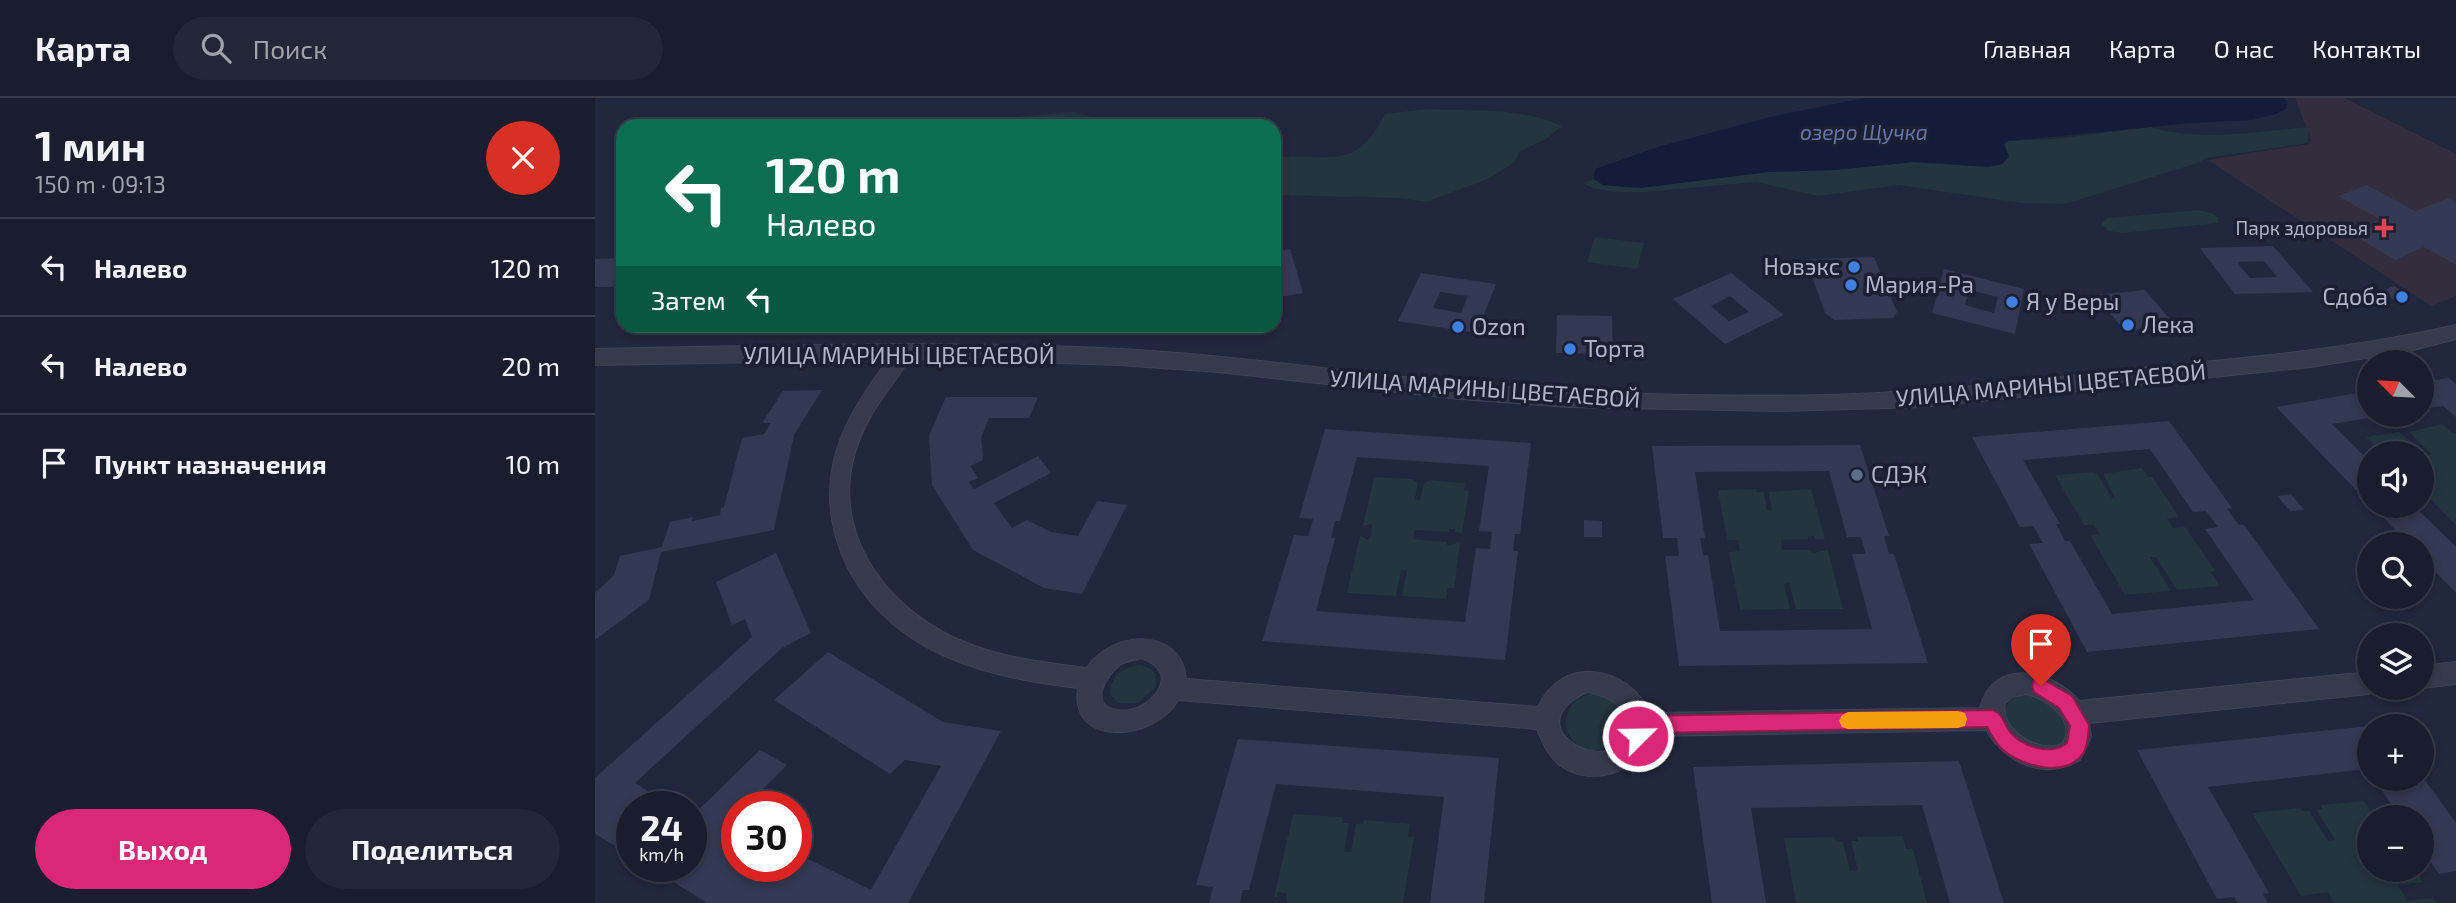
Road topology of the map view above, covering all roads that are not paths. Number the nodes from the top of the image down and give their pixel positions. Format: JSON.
{"nodes":[{"id":1,"x":2454,"y":336,"type":"edge"},
{"id":2,"x":906,"y":351,"type":"junction"},
{"id":3,"x":595,"y":357,"type":"edge"},
{"id":4,"x":2456,"y":673,"type":"edge"},
{"id":5,"x":2434,"y":676,"type":"edge"},
{"id":6,"x":1092,"y":679,"type":"junction"},
{"id":7,"x":2357,"y":684,"type":"edge"},
{"id":8,"x":1173,"y":690,"type":"junction"},
{"id":9,"x":2074,"y":713,"type":"junction"},
{"id":10,"x":1547,"y":719,"type":"junction"},
{"id":11,"x":1993,"y":719,"type":"junction"},
{"id":12,"x":1639,"y":725,"type":"junction"}],
"edges":[{"from":1,"to":2,"type":"street","name":"УЛИЦА МАРИНЫ ЦВЕТАЕВОЙ"},
{"from":2,"to":3,"type":"street","name":"УЛИЦА МАРИНЫ ЦВЕТАЕВОЙ"},
{"from":2,"to":6,"type":"street"},
{"from":4,"to":5,"type":"street"},
{"from":6,"to":8,"type":"street"},
{"from":6,"to":8,"type":"street"},
{"from":7,"to":9,"type":"street"},
{"from":8,"to":10,"type":"street"},
{"from":9,"to":11,"type":"street"},
{"from":9,"to":11,"type":"street"},
{"from":10,"to":12,"type":"street"},
{"from":10,"to":12,"type":"street"},
{"from":11,"to":12,"type":"street"}]}
